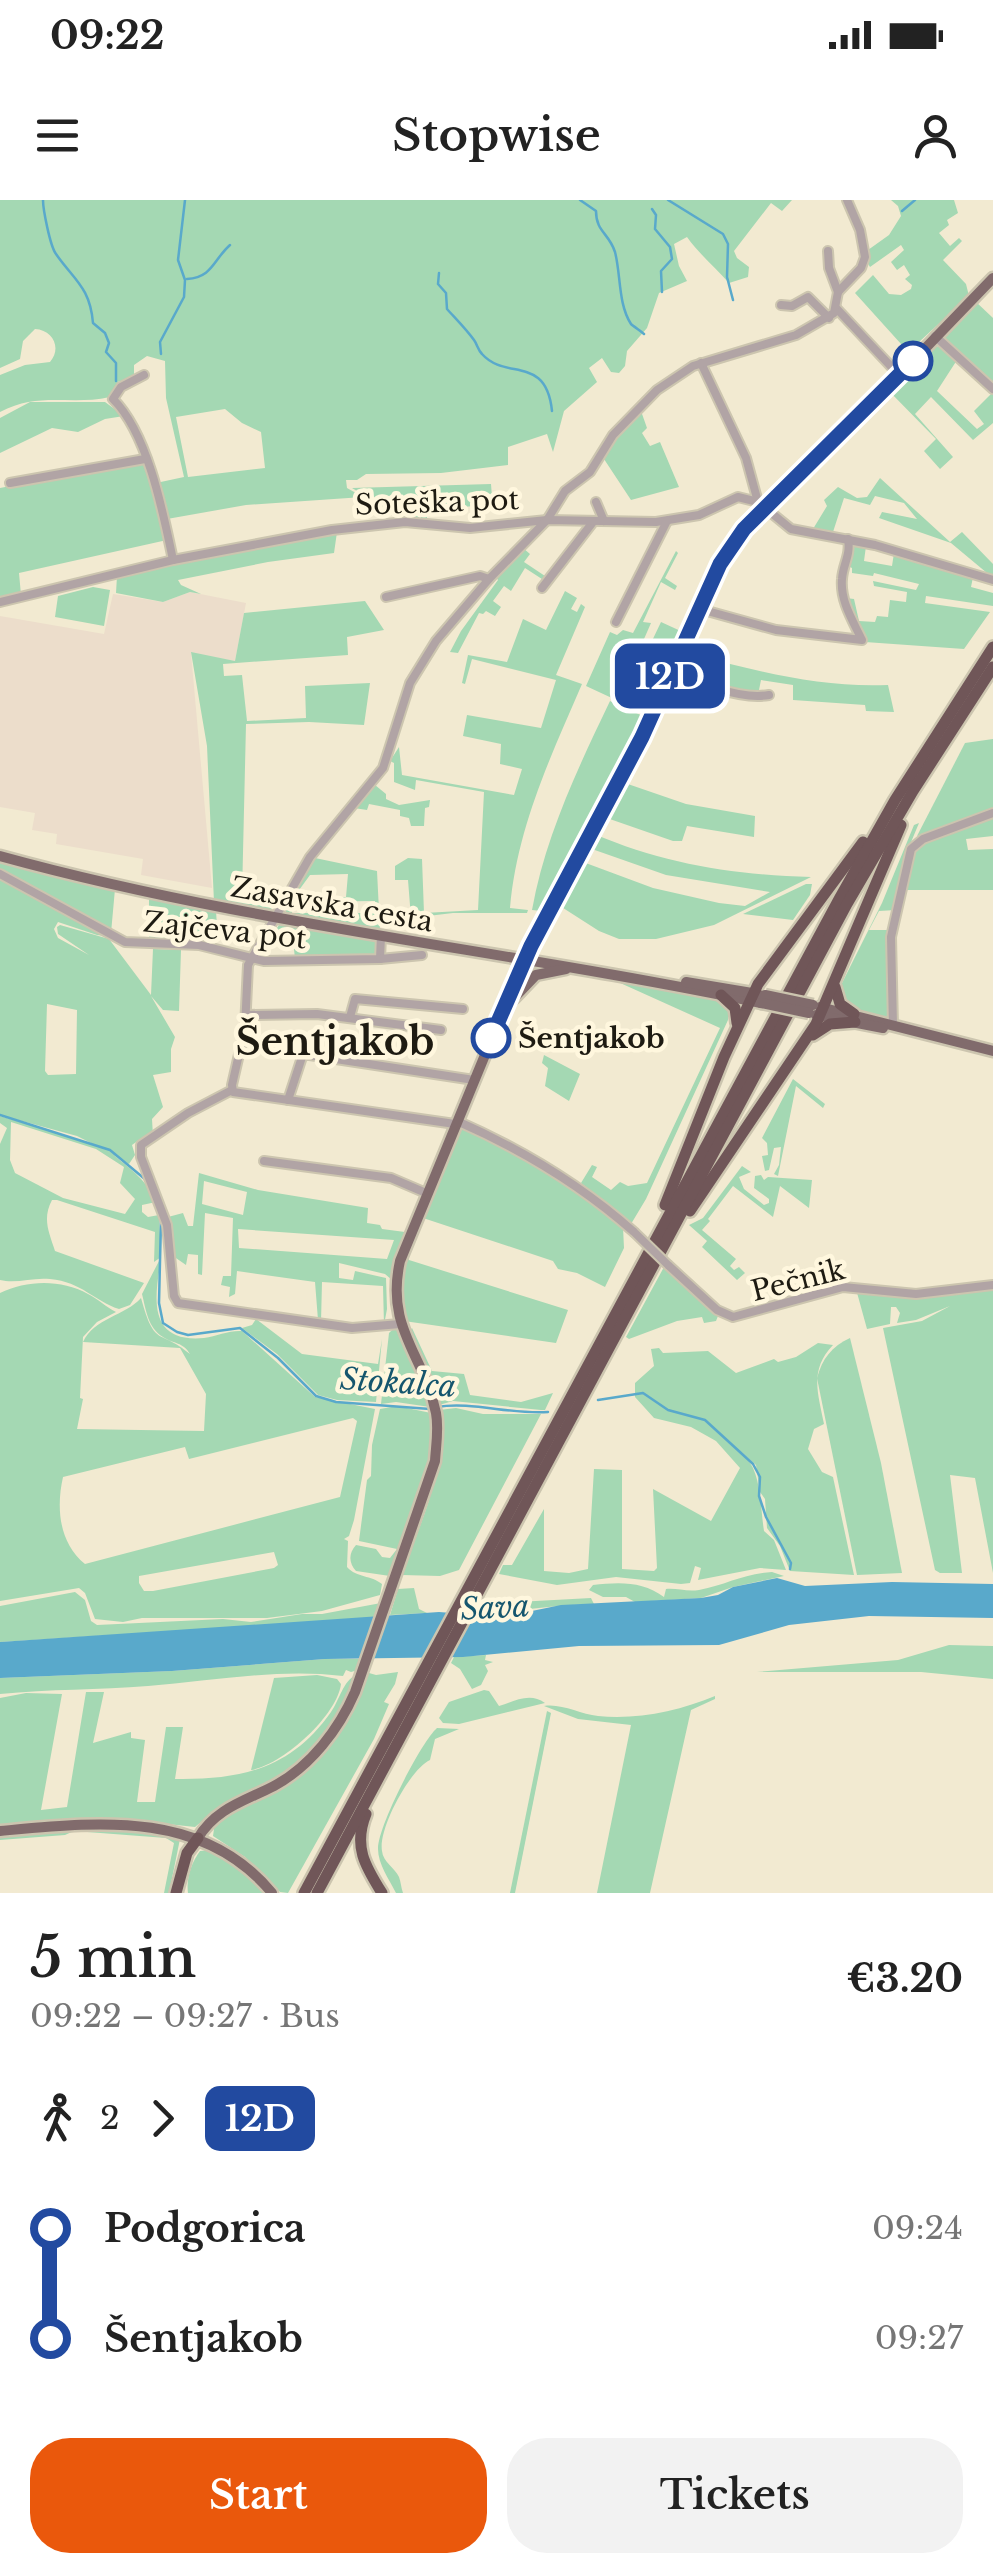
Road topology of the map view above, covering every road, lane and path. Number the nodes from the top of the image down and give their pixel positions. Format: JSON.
{"nodes":[{"id":1,"x":848,"y":200,"type":"edge"},
{"id":2,"x":828,"y":251,"type":"dead end"},
{"id":3,"x":993,"y":278,"type":"edge"},
{"id":4,"x":838,"y":292,"type":"junction"},
{"id":5,"x":782,"y":305,"type":"dead end"},
{"id":6,"x":837,"y":309,"type":"junction"},
{"id":7,"x":829,"y":318,"type":"junction"},
{"id":8,"x":935,"y":336,"type":"junction"},
{"id":9,"x":701,"y":363,"type":"junction"},
{"id":10,"x":144,"y":375,"type":"dead end"},
{"id":11,"x":900,"y":375,"type":"junction"},
{"id":12,"x":993,"y":389,"type":"edge"},
{"id":13,"x":145,"y":459,"type":"junction"},
{"id":14,"x":10,"y":482,"type":"dead end"},
{"id":15,"x":596,"y":502,"type":"dead end"},
{"id":16,"x":762,"y":505,"type":"junction"},
{"id":17,"x":547,"y":520,"type":"junction"},
{"id":18,"x":604,"y":521,"type":"junction"},
{"id":19,"x":667,"y":521,"type":"junction"},
{"id":20,"x":592,"y":522,"type":"junction"},
{"id":21,"x":848,"y":539,"type":"junction"},
{"id":22,"x":173,"y":560,"type":"junction"},
{"id":23,"x":489,"y":578,"type":"junction"},
{"id":24,"x":993,"y":580,"type":"edge"},
{"id":25,"x":542,"y":588,"type":"dead end"},
{"id":26,"x":386,"y":596,"type":"dead end"},
{"id":27,"x":0,"y":602,"type":"edge"},
{"id":28,"x":700,"y":609,"type":"junction"},
{"id":29,"x":616,"y":622,"type":"dead end"},
{"id":30,"x":993,"y":647,"type":"edge"},
{"id":31,"x":993,"y":667,"type":"edge"},
{"id":32,"x":673,"y":670,"type":"junction"},
{"id":33,"x":769,"y":694,"type":"dead end"},
{"id":34,"x":913,"y":791,"type":"junction"},
{"id":35,"x":895,"y":800,"type":"junction"},
{"id":36,"x":993,"y":812,"type":"edge"},
{"id":37,"x":0,"y":856,"type":"edge"},
{"id":38,"x":0,"y":874,"type":"edge"},
{"id":39,"x":276,"y":919,"type":"junction"},
{"id":40,"x":381,"y":936,"type":"junction"},
{"id":41,"x":536,"y":937,"type":"junction"},
{"id":42,"x":488,"y":952,"type":"junction"},
{"id":43,"x":422,"y":954,"type":"dead end"},
{"id":44,"x":380,"y":958,"type":"junction"},
{"id":45,"x":525,"y":958,"type":"junction"},
{"id":46,"x":252,"y":959,"type":"junction"},
{"id":47,"x":557,"y":964,"type":"junction"},
{"id":48,"x":575,"y":968,"type":"junction"},
{"id":49,"x":517,"y":978,"type":"junction"},
{"id":50,"x":660,"y":981,"type":"junction"},
{"id":51,"x":834,"y":985,"type":"junction"},
{"id":52,"x":721,"y":995,"type":"junction"},
{"id":53,"x":757,"y":998,"type":"junction"},
{"id":54,"x":506,"y":1005,"type":"junction"},
{"id":55,"x":463,"y":1009,"type":"dead end"},
{"id":56,"x":817,"y":1011,"type":"junction"},
{"id":57,"x":246,"y":1016,"type":"junction"},
{"id":58,"x":350,"y":1017,"type":"junction"},
{"id":59,"x":854,"y":1018,"type":"junction"},
{"id":60,"x":892,"y":1027,"type":"junction"},
{"id":61,"x":737,"y":1028,"type":"junction"},
{"id":62,"x":441,"y":1030,"type":"dead end"},
{"id":63,"x":803,"y":1045,"type":"junction"},
{"id":64,"x":993,"y":1051,"type":"edge"},
{"id":65,"x":474,"y":1080,"type":"junction"},
{"id":66,"x":232,"y":1090,"type":"junction"},
{"id":67,"x":288,"y":1100,"type":"junction"},
{"id":68,"x":456,"y":1122,"type":"junction"},
{"id":69,"x":264,"y":1161,"type":"dead end"},
{"id":70,"x":426,"y":1193,"type":"junction"},
{"id":71,"x":664,"y":1246,"type":"junction"},
{"id":72,"x":644,"y":1260,"type":"junction"},
{"id":73,"x":993,"y":1284,"type":"edge"},
{"id":74,"x":400,"y":1324,"type":"junction"},
{"id":75,"x":486,"y":1564,"type":"junction"},
{"id":76,"x":430,"y":1669,"type":"junction"},
{"id":77,"x":399,"y":1740,"type":"junction"},
{"id":78,"x":0,"y":1831,"type":"edge"},
{"id":79,"x":198,"y":1838,"type":"junction"},
{"id":80,"x":307,"y":1890,"type":"edge"},
{"id":81,"x":179,"y":1893,"type":"edge"},
{"id":82,"x":272,"y":1893,"type":"edge"},
{"id":83,"x":382,"y":1893,"type":"edge"}],
"edges":[{"from":1,"to":4,"type":"street"},
{"from":2,"to":4,"type":"street"},
{"from":3,"to":8,"type":"main road"},
{"from":4,"to":6,"type":"street"},
{"from":5,"to":7,"type":"street"},
{"from":6,"to":7,"type":"street"},
{"from":6,"to":11,"type":"street"},
{"from":7,"to":9,"type":"street"},
{"from":8,"to":11,"type":"main road"},
{"from":8,"to":12,"type":"street"},
{"from":9,"to":16,"type":"street"},
{"from":9,"to":17,"type":"street"},
{"from":10,"to":13,"type":"street"},
{"from":11,"to":16,"type":"main road"},
{"from":13,"to":14,"type":"street"},
{"from":13,"to":22,"type":"street"},
{"from":15,"to":18,"type":"street"},
{"from":16,"to":19,"type":"street","name":"Soteška pot"},
{"from":16,"to":21,"type":"street"},
{"from":16,"to":28,"type":"main road"},
{"from":17,"to":20,"type":"street","name":"Soteška pot"},
{"from":17,"to":22,"type":"street","name":"Soteška pot"},
{"from":17,"to":23,"type":"street"},
{"from":18,"to":19,"type":"street","name":"Soteška pot"},
{"from":18,"to":20,"type":"street","name":"Soteška pot"},
{"from":19,"to":29,"type":"street"},
{"from":20,"to":25,"type":"street"},
{"from":21,"to":24,"type":"street"},
{"from":21,"to":28,"type":"street"},
{"from":22,"to":27,"type":"street","name":"Soteška pot"},
{"from":23,"to":26,"type":"street"},
{"from":23,"to":39,"type":"street"},
{"from":28,"to":32,"type":"main road"},
{"from":30,"to":35,"type":"highway"},
{"from":31,"to":34,"type":"highway"},
{"from":32,"to":33,"type":"street"},
{"from":32,"to":41,"type":"main road"},
{"from":34,"to":51,"type":"highway"},
{"from":34,"to":71,"type":"highway"},
{"from":35,"to":53,"type":"highway"},
{"from":35,"to":72,"type":"highway"},
{"from":36,"to":60,"type":"street"},
{"from":37,"to":39,"type":"main road","name":"Zasavska cesta"},
{"from":38,"to":46,"type":"street","name":"Zajčeva pot"},
{"from":39,"to":40,"type":"main road","name":"Zasavska cesta"},
{"from":39,"to":46,"type":"street"},
{"from":40,"to":42,"type":"main road","name":"Zasavska cesta"},
{"from":40,"to":44,"type":"street"},
{"from":41,"to":45,"type":"main road"},
{"from":41,"to":47,"type":"main road"},
{"from":42,"to":45,"type":"main road","name":"Zasavska cesta"},
{"from":42,"to":49,"type":"main road"},
{"from":43,"to":44,"type":"street","name":"Zajčeva pot"},
{"from":44,"to":46,"type":"street","name":"Zajčeva pot"},
{"from":45,"to":47,"type":"main road","name":"Zasavska cesta"},
{"from":45,"to":49,"type":"main road"},
{"from":46,"to":57,"type":"street"},
{"from":47,"to":48,"type":"main road","name":"Zasavska cesta"},
{"from":48,"to":50,"type":"main road","name":"Zasavska cesta"},
{"from":48,"to":54,"type":"main road"},
{"from":49,"to":54,"type":"main road"},
{"from":50,"to":52,"type":"main road","name":"Zasavska cesta"},
{"from":50,"to":53,"type":"main road","name":"Zasavska cesta"},
{"from":51,"to":56,"type":"highway"},
{"from":51,"to":59,"type":"highway"},
{"from":52,"to":53,"type":"main road","name":"Zasavska cesta"},
{"from":52,"to":61,"type":"highway"},
{"from":53,"to":56,"type":"main road","bridge":true},
{"from":53,"to":61,"type":"highway"},
{"from":54,"to":65,"type":"main road"},
{"from":55,"to":58,"type":"street"},
{"from":56,"to":59,"type":"main road"},
{"from":56,"to":63,"type":"highway"},
{"from":57,"to":58,"type":"street"},
{"from":57,"to":66,"type":"street"},
{"from":58,"to":62,"type":"street"},
{"from":59,"to":60,"type":"main road"},
{"from":59,"to":63,"type":"highway"},
{"from":60,"to":64,"type":"main road"},
{"from":61,"to":72,"type":"highway"},
{"from":63,"to":71,"type":"highway"},
{"from":65,"to":67,"type":"street"},
{"from":65,"to":68,"type":"main road"},
{"from":66,"to":67,"type":"street"},
{"from":66,"to":74,"type":"street"},
{"from":67,"to":68,"type":"street"},
{"from":68,"to":70,"type":"main road"},
{"from":68,"to":73,"type":"street","name":"Pečnik","bridge":true},
{"from":69,"to":70,"type":"street"},
{"from":70,"to":74,"type":"main road"},
{"from":71,"to":75,"type":"highway"},
{"from":72,"to":75,"type":"highway"},
{"from":74,"to":79,"type":"main road"},
{"from":75,"to":76,"type":"highway"},
{"from":76,"to":77,"type":"highway"},
{"from":76,"to":80,"type":"highway"},
{"from":77,"to":80,"type":"highway"},
{"from":77,"to":83,"type":"highway"},
{"from":78,"to":79,"type":"main road"},
{"from":79,"to":81,"type":"highway"},
{"from":79,"to":82,"type":"main road"}]}
